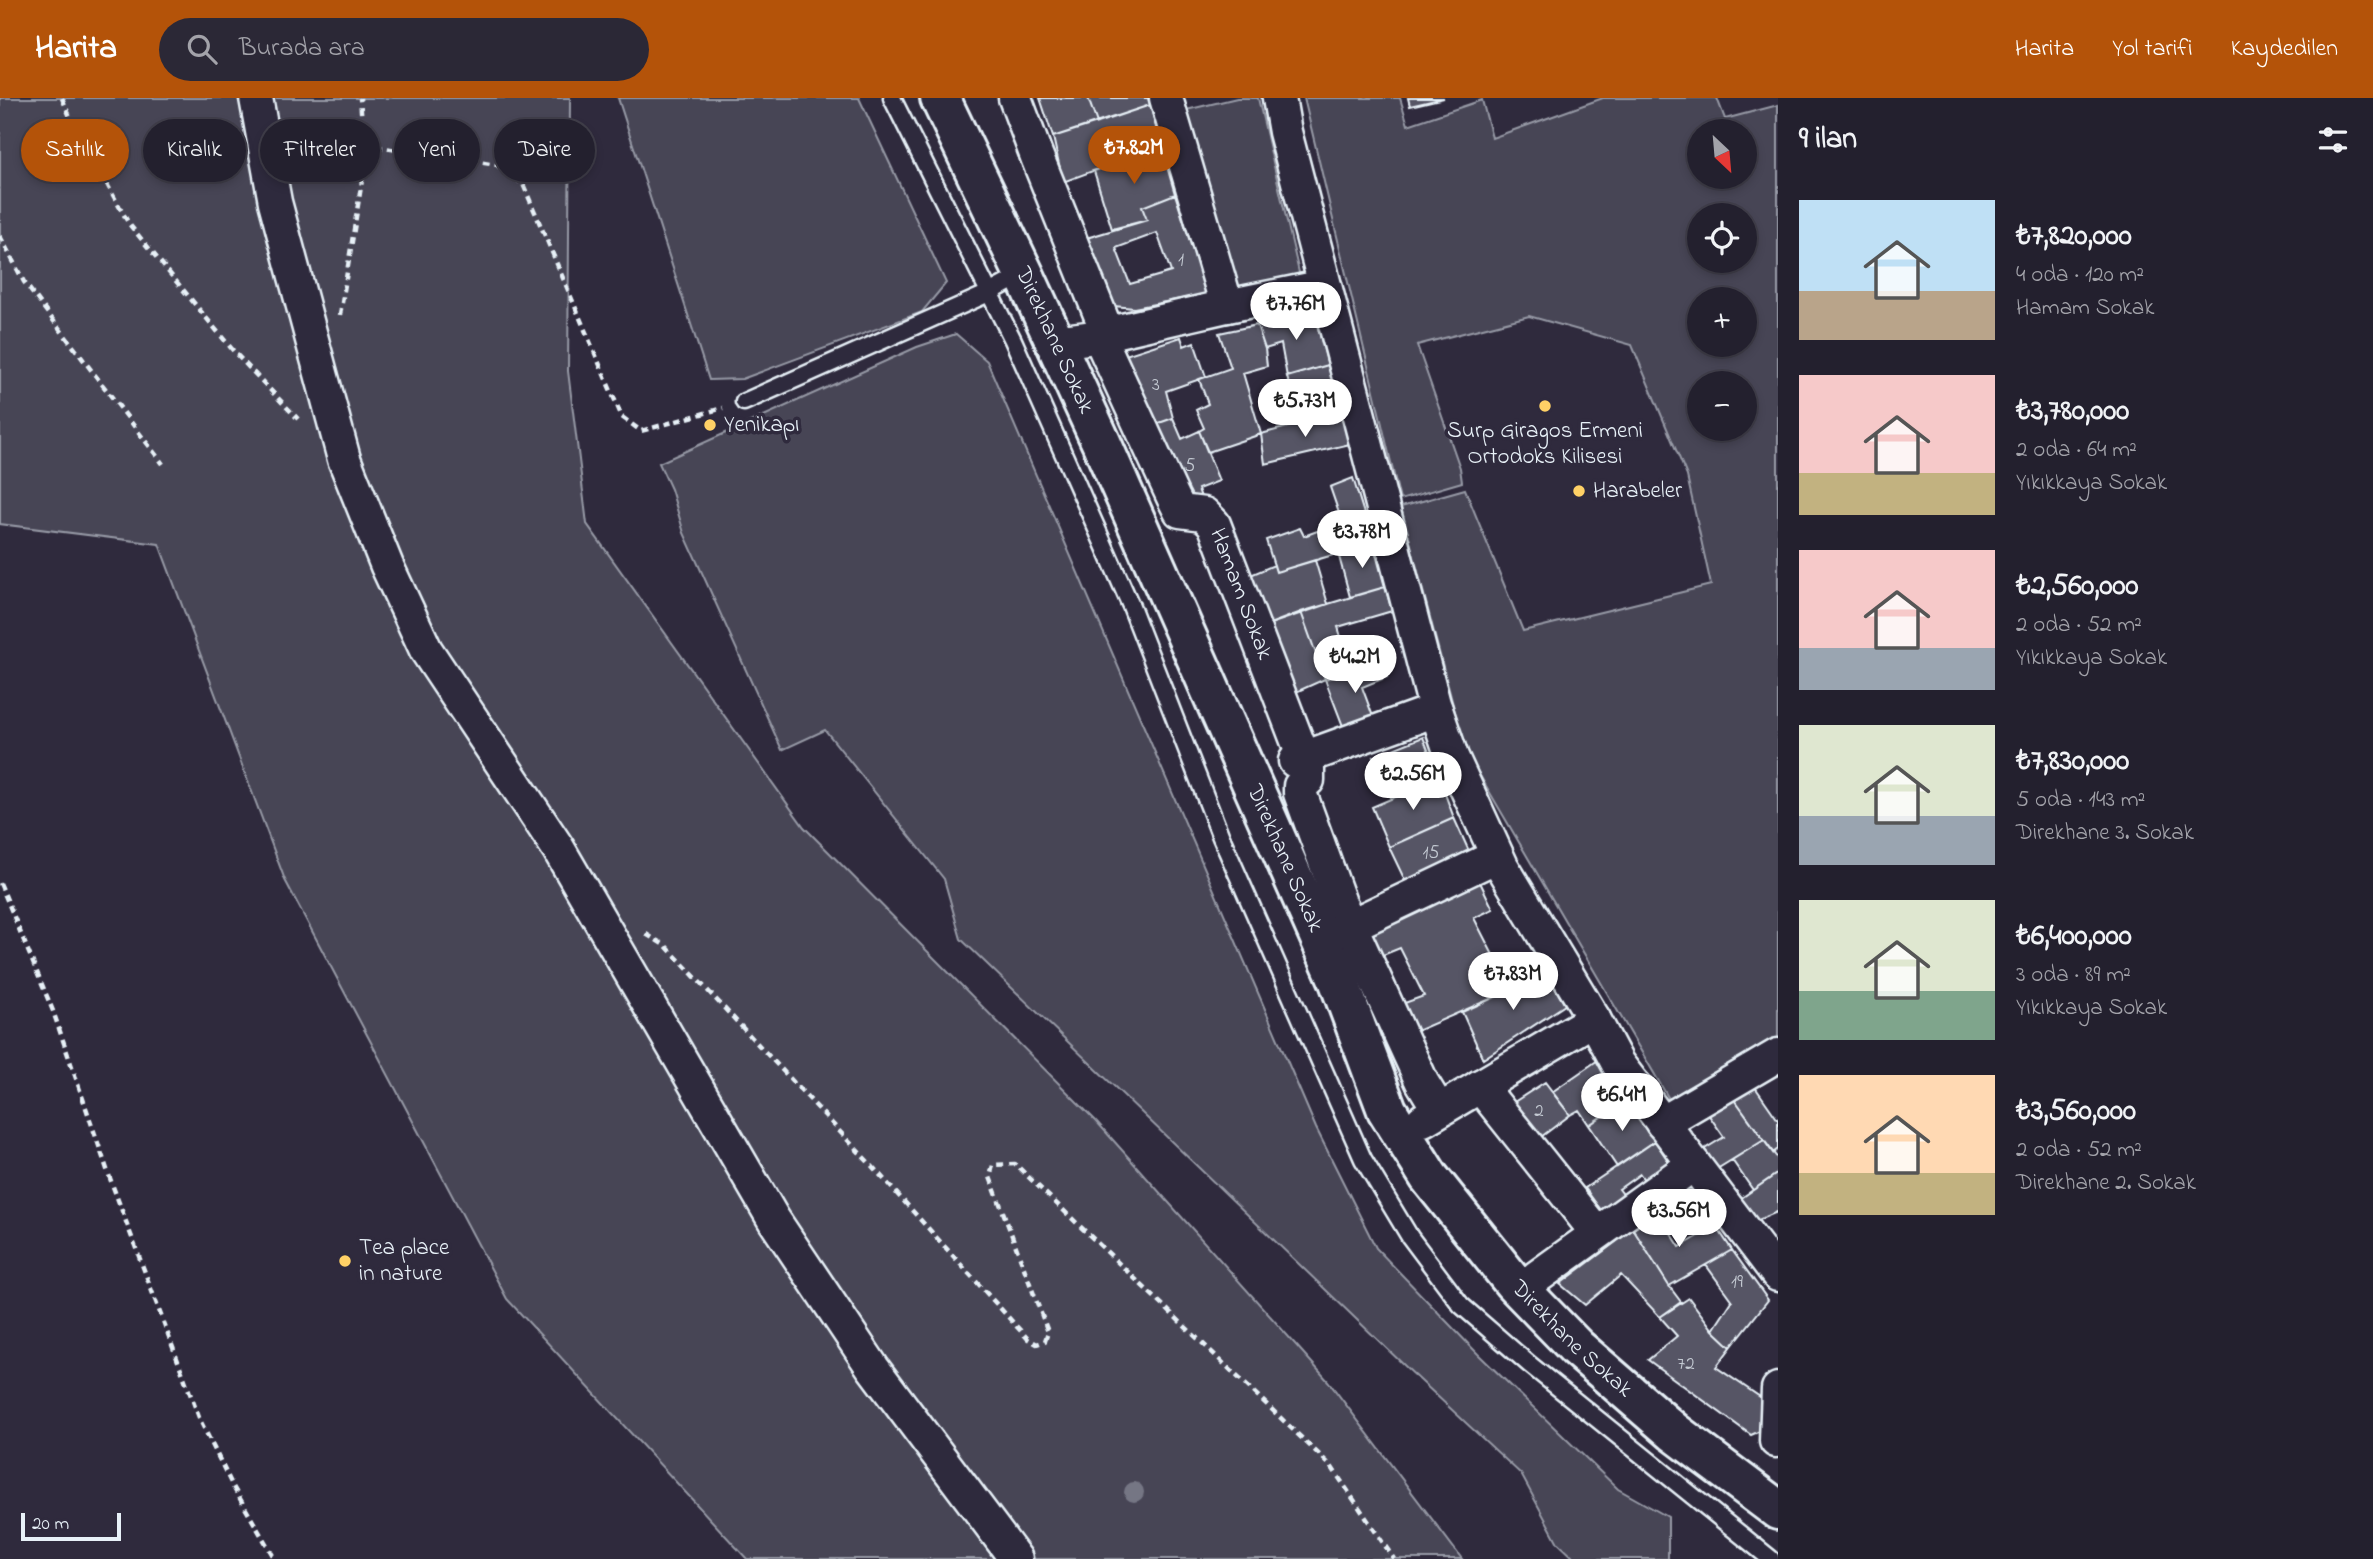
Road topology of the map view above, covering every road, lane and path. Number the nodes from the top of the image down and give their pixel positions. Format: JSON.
{"nodes":[{"id":1,"x":62,"y":98,"type":"edge"},
{"id":2,"x":256,"y":98,"type":"edge"},
{"id":3,"x":360,"y":98,"type":"edge"},
{"id":4,"x":892,"y":98,"type":"edge"},
{"id":5,"x":940,"y":98,"type":"edge"},
{"id":6,"x":1016,"y":98,"type":"edge"},
{"id":7,"x":1166,"y":98,"type":"edge"},
{"id":8,"x":1279,"y":98,"type":"edge"},
{"id":9,"x":362,"y":119,"type":"edge"},
{"id":10,"x":380,"y":147,"type":"edge"},
{"id":11,"x":362,"y":182,"type":"edge"},
{"id":12,"x":0,"y":236,"type":"edge"},
{"id":13,"x":1024,"y":274,"type":"junction"},
{"id":14,"x":1325,"y":286,"type":"junction"},
{"id":15,"x":989,"y":293,"type":"junction"},
{"id":16,"x":1227,"y":306,"type":"junction"},
{"id":17,"x":1099,"y":336,"type":"junction"},
{"id":18,"x":1055,"y":342,"type":"junction"},
{"id":19,"x":317,"y":355,"type":"junction"},
{"id":20,"x":744,"y":402,"type":"joint"},
{"id":21,"x":302,"y":423,"type":"dead end"},
{"id":22,"x":163,"y":464,"type":"dead end"},
{"id":23,"x":1436,"y":710,"type":"junction"},
{"id":24,"x":1299,"y":760,"type":"junction"},
{"id":25,"x":1497,"y":856,"type":"junction"},
{"id":26,"x":0,"y":883,"type":"edge"},
{"id":27,"x":1345,"y":928,"type":"junction"},
{"id":28,"x":643,"y":932,"type":"dead end"},
{"id":29,"x":1594,"y":1019,"type":"junction"},
{"id":30,"x":1778,"y":1055,"type":"edge"},
{"id":31,"x":1480,"y":1086,"type":"junction"},
{"id":32,"x":1662,"y":1123,"type":"junction"},
{"id":33,"x":1694,"y":1164,"type":"junction"},
{"id":34,"x":1597,"y":1234,"type":"junction"},
{"id":35,"x":1778,"y":1275,"type":"edge"},
{"id":36,"x":1537,"y":1276,"type":"dead end"},
{"id":37,"x":1778,"y":1389,"type":"edge"},
{"id":38,"x":1776,"y":1441,"type":"dead end"},
{"id":39,"x":1778,"y":1510,"type":"edge"},
{"id":40,"x":275,"y":1559,"type":"edge"},
{"id":41,"x":1016,"y":1559,"type":"edge"},
{"id":42,"x":1394,"y":1559,"type":"edge"},
{"id":43,"x":1770,"y":1559,"type":"edge"}],
"edges":[{"from":1,"to":21,"type":"path"},
{"from":2,"to":19,"type":"street"},
{"from":3,"to":9,"type":"path"},
{"from":4,"to":15,"type":"lane"},
{"from":5,"to":13,"type":"street","name":"Direkhane Sokak"},
{"from":6,"to":17,"type":"street","name":"Hamam Sokak"},
{"from":7,"to":16,"type":"street"},
{"from":8,"to":14,"type":"street"},
{"from":10,"to":20,"type":"path"},
{"from":11,"to":19,"type":"path"},
{"from":12,"to":22,"type":"path"},
{"from":13,"to":15,"type":"lane"},
{"from":13,"to":18,"type":"street","name":"Direkhane Sokak"},
{"from":14,"to":16,"type":"street"},
{"from":14,"to":23,"type":"street"},
{"from":15,"to":20,"type":"lane"},
{"from":15,"to":43,"type":"lane"},
{"from":16,"to":17,"type":"street"},
{"from":17,"to":18,"type":"street"},
{"from":17,"to":24,"type":"street","name":"Hamam Sokak"},
{"from":18,"to":39,"type":"street","name":"Direkhane Sokak"},
{"from":19,"to":41,"type":"street"},
{"from":23,"to":24,"type":"street"},
{"from":23,"to":25,"type":"street"},
{"from":24,"to":27,"type":"street","name":"Hamam Sokak"},
{"from":25,"to":27,"type":"street"},
{"from":25,"to":29,"type":"street"},
{"from":26,"to":40,"type":"path"},
{"from":27,"to":31,"type":"street","name":"Hamam Sokak"},
{"from":28,"to":42,"type":"path"},
{"from":29,"to":31,"type":"street"},
{"from":29,"to":32,"type":"street"},
{"from":30,"to":32,"type":"street"},
{"from":31,"to":34,"type":"street"},
{"from":32,"to":33,"type":"street"},
{"from":33,"to":34,"type":"street"},
{"from":33,"to":35,"type":"street"},
{"from":34,"to":36,"type":"street"},
{"from":37,"to":38,"type":"street"}]}
